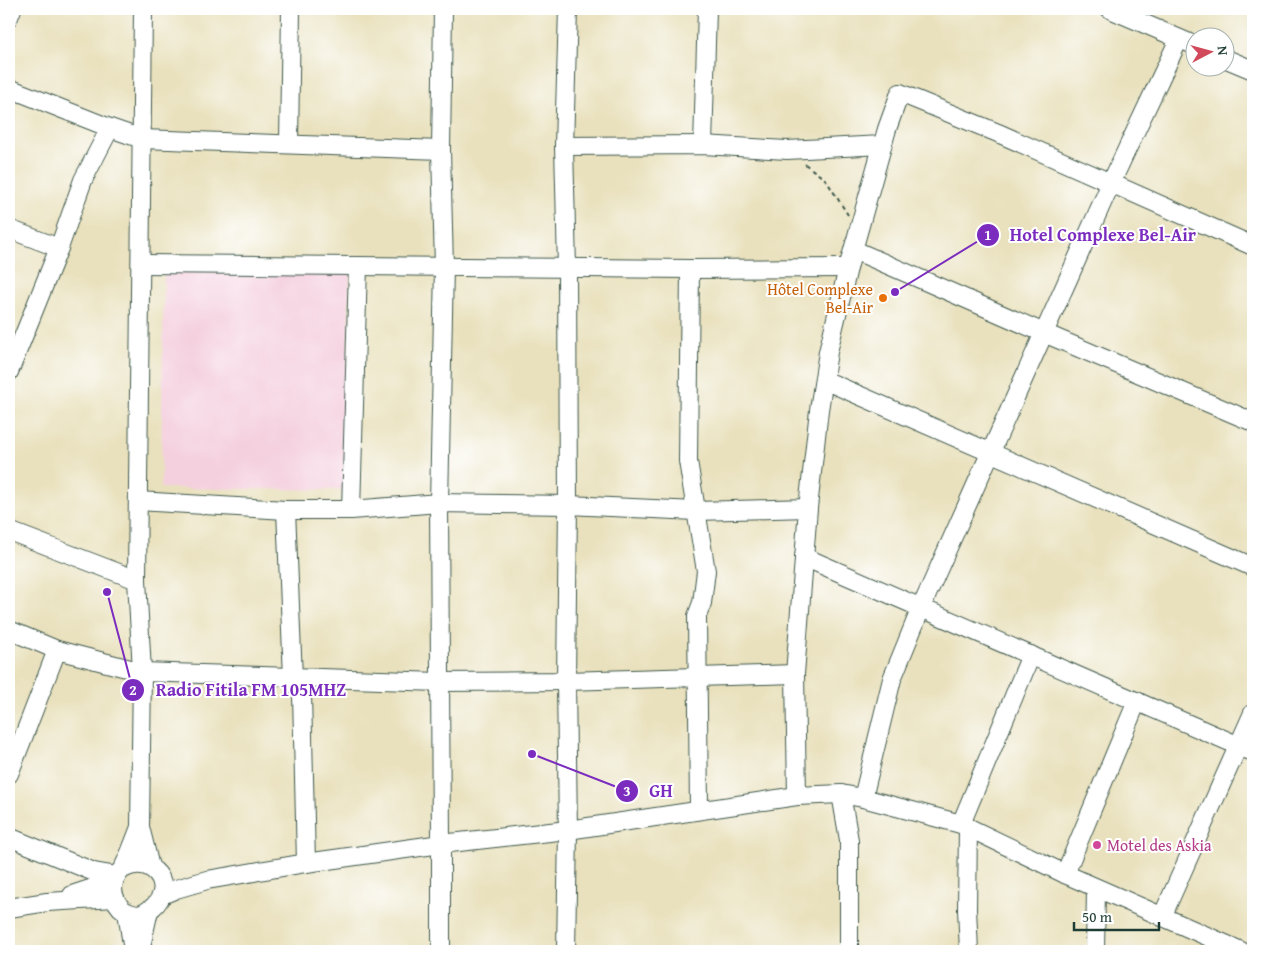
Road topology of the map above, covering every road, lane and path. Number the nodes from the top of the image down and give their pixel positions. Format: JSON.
{"nodes":[{"id":1,"x":12,"y":9,"type":"edge"},
{"id":2,"x":143,"y":9,"type":"edge"},
{"id":3,"x":291,"y":9,"type":"edge"},
{"id":4,"x":443,"y":9,"type":"edge"},
{"id":5,"x":568,"y":9,"type":"edge"},
{"id":6,"x":707,"y":9,"type":"edge"},
{"id":7,"x":1110,"y":9,"type":"edge"},
{"id":8,"x":9,"y":16,"type":"edge"},
{"id":9,"x":1184,"y":41,"type":"edge"},
{"id":10,"x":1184,"y":48,"type":"edge"},
{"id":11,"x":1234,"y":62,"type":"edge"},
{"id":12,"x":1253,"y":70,"type":"edge"},
{"id":13,"x":9,"y":88,"type":"edge"},
{"id":14,"x":110,"y":128,"type":"junction"},
{"id":15,"x":142,"y":139,"type":"junction"},
{"id":16,"x":289,"y":144,"type":"junction"},
{"id":17,"x":882,"y":145,"type":"junction"},
{"id":18,"x":564,"y":146,"type":"junction"},
{"id":19,"x":703,"y":146,"type":"junction"},
{"id":20,"x":441,"y":150,"type":"junction"},
{"id":21,"x":787,"y":150,"type":"junction"},
{"id":22,"x":1111,"y":183,"type":"junction"},
{"id":23,"x":9,"y":229,"type":"edge"},
{"id":24,"x":859,"y":231,"type":"junction"},
{"id":25,"x":1253,"y":246,"type":"edge"},
{"id":26,"x":60,"y":248,"type":"junction"},
{"id":27,"x":854,"y":250,"type":"junction"},
{"id":28,"x":141,"y":264,"type":"junction"},
{"id":29,"x":358,"y":266,"type":"junction"},
{"id":30,"x":444,"y":267,"type":"junction"},
{"id":31,"x":567,"y":268,"type":"junction"},
{"id":32,"x":848,"y":268,"type":"junction"},
{"id":33,"x":690,"y":269,"type":"junction"},
{"id":34,"x":1044,"y":334,"type":"junction"},
{"id":35,"x":9,"y":372,"type":"edge"},
{"id":36,"x":824,"y":380,"type":"junction"},
{"id":37,"x":1253,"y":422,"type":"edge"},
{"id":38,"x":990,"y":453,"type":"junction"},
{"id":39,"x":138,"y":501,"type":"junction"},
{"id":40,"x":438,"y":503,"type":"junction"},
{"id":41,"x":568,"y":505,"type":"junction"},
{"id":42,"x":808,"y":508,"type":"junction"},
{"id":43,"x":286,"y":510,"type":"junction"},
{"id":44,"x":350,"y":510,"type":"junction"},
{"id":45,"x":696,"y":511,"type":"junction"},
{"id":46,"x":9,"y":531,"type":"edge"},
{"id":47,"x":804,"y":557,"type":"junction"},
{"id":48,"x":1253,"y":567,"type":"edge"},
{"id":49,"x":138,"y":580,"type":"junction"},
{"id":50,"x":921,"y":608,"type":"junction"},
{"id":51,"x":9,"y":630,"type":"edge"},
{"id":52,"x":57,"y":650,"type":"junction"},
{"id":53,"x":1031,"y":655,"type":"junction"},
{"id":54,"x":142,"y":672,"type":"junction"},
{"id":55,"x":795,"y":674,"type":"junction"},
{"id":56,"x":293,"y":678,"type":"junction"},
{"id":57,"x":697,"y":678,"type":"junction"},
{"id":58,"x":566,"y":681,"type":"junction"},
{"id":59,"x":439,"y":682,"type":"junction"},
{"id":60,"x":1137,"y":701,"type":"junction"},
{"id":61,"x":1253,"y":713,"type":"edge"},
{"id":62,"x":1246,"y":749,"type":"edge"},
{"id":63,"x":9,"y":774,"type":"edge"},
{"id":64,"x":841,"y":794,"type":"junction"},
{"id":65,"x":797,"y":796,"type":"junction"},
{"id":66,"x":863,"y":798,"type":"junction"},
{"id":67,"x":699,"y":809,"type":"junction"},
{"id":68,"x":965,"y":825,"type":"junction"},
{"id":69,"x":140,"y":827,"type":"junction"},
{"id":70,"x":568,"y":830,"type":"junction"},
{"id":71,"x":9,"y":837,"type":"edge"},
{"id":72,"x":441,"y":844,"type":"junction"},
{"id":73,"x":306,"y":862,"type":"junction"},
{"id":74,"x":153,"y":869,"type":"junction"},
{"id":75,"x":1065,"y":874,"type":"junction"},
{"id":76,"x":207,"y":880,"type":"junction"},
{"id":77,"x":117,"y":881,"type":"junction"},
{"id":78,"x":1096,"y":888,"type":"junction"},
{"id":79,"x":162,"y":896,"type":"junction"},
{"id":80,"x":9,"y":908,"type":"edge"},
{"id":81,"x":150,"y":910,"type":"junction"},
{"id":82,"x":127,"y":912,"type":"junction"},
{"id":83,"x":1162,"y":917,"type":"junction"},
{"id":84,"x":133,"y":951,"type":"edge"},
{"id":85,"x":140,"y":951,"type":"edge"},
{"id":86,"x":441,"y":951,"type":"edge"},
{"id":87,"x":566,"y":951,"type":"edge"},
{"id":88,"x":849,"y":951,"type":"edge"},
{"id":89,"x":969,"y":951,"type":"edge"},
{"id":90,"x":1095,"y":951,"type":"edge"},
{"id":91,"x":1241,"y":951,"type":"edge"}],
"edges":[{"from":1,"to":8,"type":"street"},
{"from":2,"to":15,"type":"street"},
{"from":3,"to":16,"type":"street"},
{"from":4,"to":20,"type":"street"},
{"from":5,"to":18,"type":"street"},
{"from":6,"to":19,"type":"street"},
{"from":7,"to":9,"type":"street"},
{"from":10,"to":22,"type":"street"},
{"from":11,"to":12,"type":"street"},
{"from":13,"to":14,"type":"street"},
{"from":14,"to":15,"type":"street"},
{"from":14,"to":26,"type":"street"},
{"from":15,"to":16,"type":"street"},
{"from":15,"to":28,"type":"street"},
{"from":16,"to":20,"type":"street"},
{"from":17,"to":21,"type":"street"},
{"from":17,"to":22,"type":"street"},
{"from":17,"to":24,"type":"street"},
{"from":18,"to":19,"type":"street"},
{"from":18,"to":31,"type":"street"},
{"from":19,"to":21,"type":"street"},
{"from":20,"to":30,"type":"street"},
{"from":21,"to":24,"type":"path"},
{"from":22,"to":25,"type":"street"},
{"from":22,"to":34,"type":"street"},
{"from":23,"to":26,"type":"street"},
{"from":24,"to":27,"type":"street"},
{"from":26,"to":35,"type":"street"},
{"from":27,"to":32,"type":"street"},
{"from":27,"to":34,"type":"street"},
{"from":28,"to":29,"type":"street"},
{"from":28,"to":39,"type":"street"},
{"from":29,"to":30,"type":"street"},
{"from":29,"to":44,"type":"street"},
{"from":30,"to":31,"type":"street"},
{"from":30,"to":40,"type":"street"},
{"from":31,"to":33,"type":"street"},
{"from":31,"to":41,"type":"street"},
{"from":32,"to":33,"type":"street"},
{"from":32,"to":36,"type":"street"},
{"from":33,"to":45,"type":"street"},
{"from":34,"to":37,"type":"street"},
{"from":34,"to":38,"type":"street"},
{"from":36,"to":38,"type":"street"},
{"from":36,"to":42,"type":"street"},
{"from":38,"to":48,"type":"street"},
{"from":38,"to":50,"type":"street"},
{"from":39,"to":43,"type":"street"},
{"from":39,"to":49,"type":"street"},
{"from":40,"to":41,"type":"street"},
{"from":40,"to":44,"type":"street"},
{"from":40,"to":59,"type":"street"},
{"from":41,"to":45,"type":"street"},
{"from":41,"to":58,"type":"street"},
{"from":42,"to":45,"type":"street"},
{"from":42,"to":47,"type":"street"},
{"from":43,"to":44,"type":"street"},
{"from":43,"to":56,"type":"street"},
{"from":45,"to":57,"type":"street"},
{"from":46,"to":49,"type":"street"},
{"from":47,"to":50,"type":"street"},
{"from":47,"to":55,"type":"street"},
{"from":49,"to":54,"type":"street"},
{"from":50,"to":53,"type":"street"},
{"from":50,"to":66,"type":"street"},
{"from":51,"to":52,"type":"street"},
{"from":52,"to":54,"type":"street"},
{"from":52,"to":63,"type":"street"},
{"from":53,"to":60,"type":"street"},
{"from":53,"to":68,"type":"street"},
{"from":54,"to":56,"type":"street"},
{"from":54,"to":69,"type":"street"},
{"from":55,"to":57,"type":"street"},
{"from":55,"to":65,"type":"street"},
{"from":56,"to":59,"type":"street"},
{"from":56,"to":73,"type":"street"},
{"from":57,"to":58,"type":"street"},
{"from":57,"to":67,"type":"street"},
{"from":58,"to":59,"type":"street"},
{"from":58,"to":70,"type":"street"},
{"from":59,"to":72,"type":"street"},
{"from":60,"to":62,"type":"street"},
{"from":60,"to":75,"type":"street"},
{"from":61,"to":62,"type":"street"},
{"from":62,"to":83,"type":"street"},
{"from":64,"to":65,"type":"street"},
{"from":64,"to":66,"type":"street"},
{"from":64,"to":88,"type":"street"},
{"from":65,"to":67,"type":"street"},
{"from":66,"to":68,"type":"street"},
{"from":67,"to":70,"type":"street"},
{"from":68,"to":75,"type":"street"},
{"from":68,"to":89,"type":"street"},
{"from":69,"to":74,"type":"street"},
{"from":69,"to":77,"type":"street"},
{"from":70,"to":72,"type":"street"},
{"from":70,"to":87,"type":"street"},
{"from":71,"to":77,"type":"street"},
{"from":72,"to":73,"type":"street"},
{"from":72,"to":86,"type":"street"},
{"from":73,"to":76,"type":"street"},
{"from":74,"to":76,"type":"street"},
{"from":74,"to":77,"type":"street"},
{"from":74,"to":79,"type":"street"},
{"from":75,"to":78,"type":"street"},
{"from":76,"to":79,"type":"street"},
{"from":77,"to":80,"type":"street"},
{"from":77,"to":82,"type":"street"},
{"from":78,"to":83,"type":"street"},
{"from":78,"to":90,"type":"street"},
{"from":79,"to":81,"type":"street"},
{"from":81,"to":82,"type":"street"},
{"from":81,"to":85,"type":"street"},
{"from":82,"to":84,"type":"street"},
{"from":83,"to":91,"type":"street"}]}
